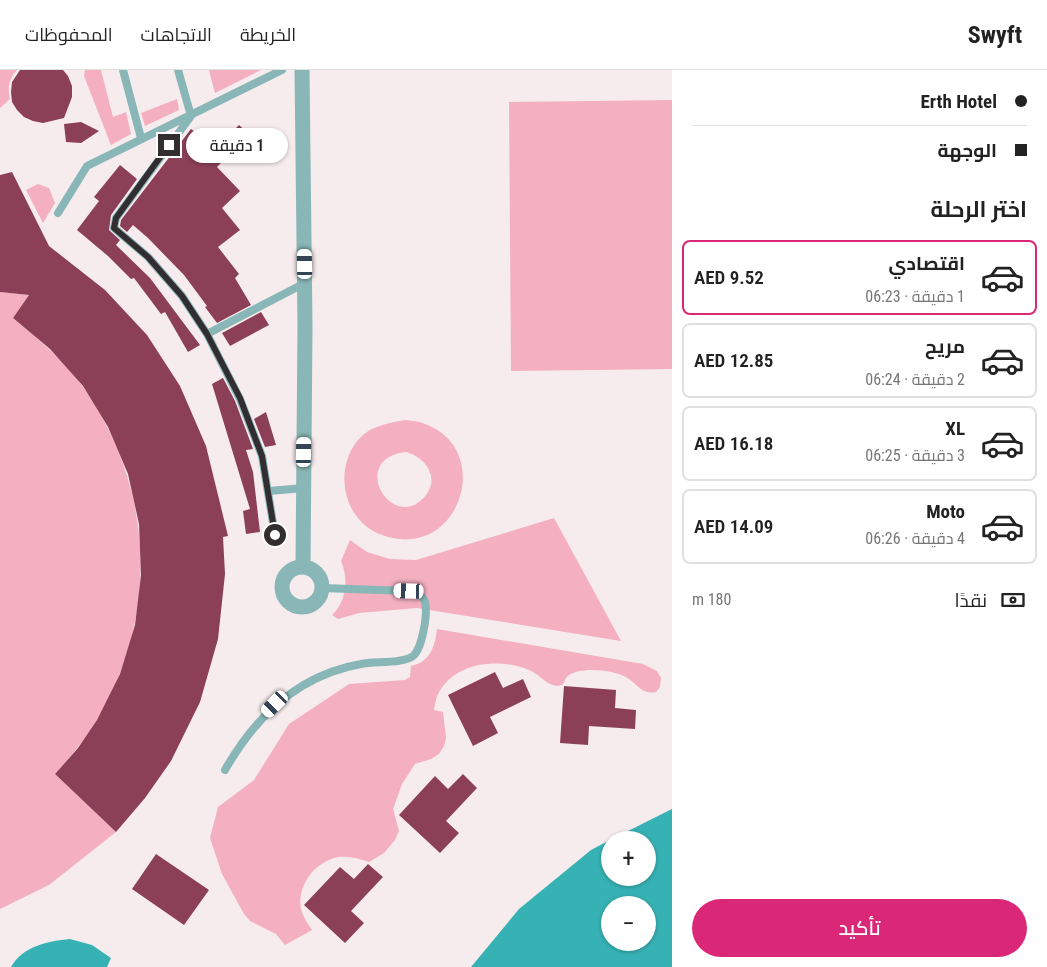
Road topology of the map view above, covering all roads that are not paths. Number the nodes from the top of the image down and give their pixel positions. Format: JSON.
{"nodes":[{"id":1,"x":123,"y":70,"type":"edge"},
{"id":2,"x":178,"y":70,"type":"edge"},
{"id":3,"x":282,"y":70,"type":"edge"},
{"id":4,"x":302,"y":70,"type":"edge"},
{"id":5,"x":191,"y":116,"type":"junction"},
{"id":6,"x":141,"y":138,"type":"junction"},
{"id":7,"x":58,"y":213,"type":"dead end"},
{"id":8,"x":305,"y":283,"type":"junction"},
{"id":9,"x":207,"y":334,"type":"junction"},
{"id":10,"x":304,"y":488,"type":"junction"},
{"id":11,"x":269,"y":491,"type":"junction"},
{"id":12,"x":275,"y":535,"type":"dead end"},
{"id":13,"x":303,"y":567,"type":"junction"},
{"id":14,"x":322,"y":588,"type":"junction"},
{"id":15,"x":225,"y":770,"type":"dead end"}],
"edges":[{"from":1,"to":6,"type":"lane"},
{"from":2,"to":5,"type":"lane"},
{"from":3,"to":5,"type":"lane"},
{"from":4,"to":8,"type":"street"},
{"from":5,"to":6,"type":"lane"},
{"from":5,"to":9,"type":"lane"},
{"from":6,"to":7,"type":"lane"},
{"from":8,"to":9,"type":"lane"},
{"from":8,"to":10,"type":"street"},
{"from":9,"to":11,"type":"lane"},
{"from":10,"to":11,"type":"lane"},
{"from":10,"to":13,"type":"street"},
{"from":11,"to":12,"type":"lane"},
{"from":13,"to":14,"type":"street"},
{"from":13,"to":14,"type":"street"},
{"from":14,"to":15,"type":"lane"}]}
